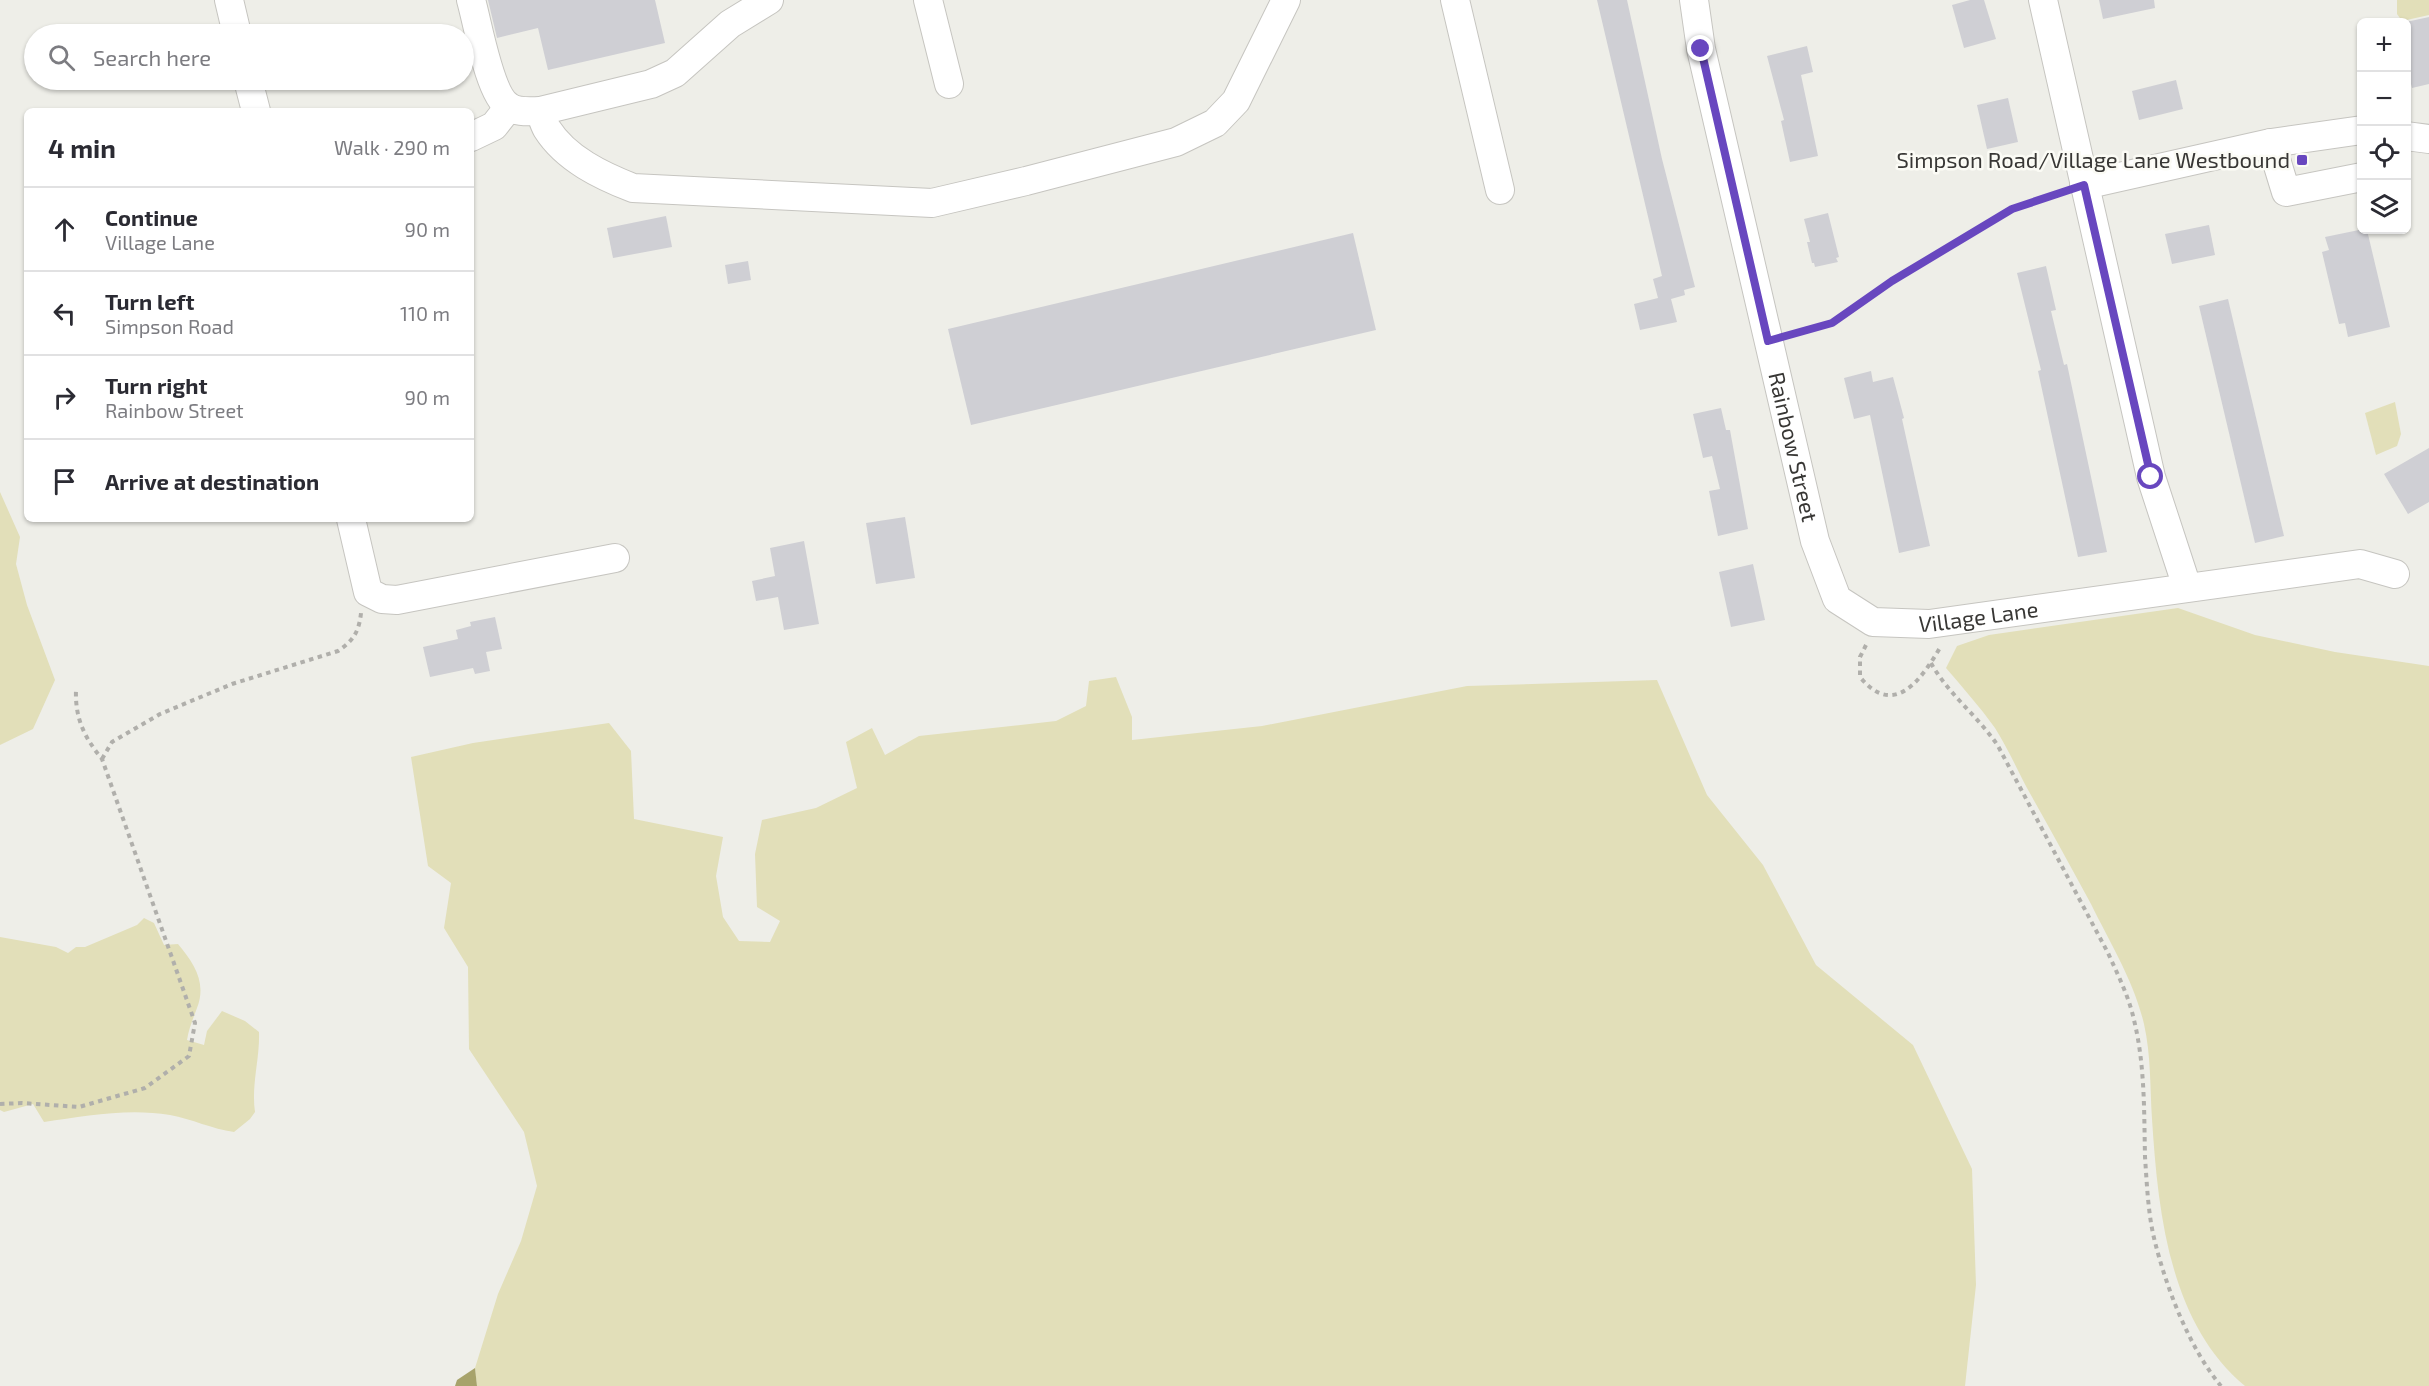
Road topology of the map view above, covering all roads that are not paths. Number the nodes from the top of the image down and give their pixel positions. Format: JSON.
{"nodes":[{"id":1,"x":229,"y":0,"type":"edge"},
{"id":2,"x":471,"y":0,"type":"edge"},
{"id":3,"x":769,"y":0,"type":"edge"},
{"id":4,"x":928,"y":0,"type":"edge"},
{"id":5,"x":1286,"y":0,"type":"edge"},
{"id":6,"x":1455,"y":0,"type":"edge"},
{"id":7,"x":1694,"y":0,"type":"edge"},
{"id":8,"x":2043,"y":0,"type":"edge"},
{"id":9,"x":235,"y":24,"type":"edge"},
{"id":10,"x":949,"y":84,"type":"dead end"},
{"id":11,"x":251,"y":90,"type":"edge"},
{"id":12,"x":509,"y":107,"type":"junction"},
{"id":13,"x":255,"y":108,"type":"edge"},
{"id":14,"x":540,"y":111,"type":"junction"},
{"id":15,"x":2357,"y":131,"type":"edge"},
{"id":16,"x":474,"y":136,"type":"edge"},
{"id":17,"x":2411,"y":137,"type":"edge"},
{"id":18,"x":2429,"y":139,"type":"edge"},
{"id":19,"x":2271,"y":143,"type":"junction"},
{"id":20,"x":2357,"y":178,"type":"edge"},
{"id":21,"x":2084,"y":185,"type":"junction"},
{"id":22,"x":1500,"y":190,"type":"dead end"},
{"id":23,"x":351,"y":522,"type":"edge"},
{"id":24,"x":1815,"y":541,"type":"joint"},
{"id":25,"x":615,"y":558,"type":"dead end"},
{"id":26,"x":2395,"y":574,"type":"dead end"},
{"id":27,"x":2187,"y":587,"type":"junction"}],
"edges":[{"from":1,"to":9,"type":"street"},
{"from":2,"to":12,"type":"street"},
{"from":3,"to":14,"type":"street"},
{"from":4,"to":10,"type":"street"},
{"from":5,"to":14,"type":"street"},
{"from":6,"to":22,"type":"street"},
{"from":7,"to":24,"type":"street","name":"Rainbow Street"},
{"from":8,"to":21,"type":"street"},
{"from":11,"to":13,"type":"street"},
{"from":12,"to":14,"type":"street"},
{"from":12,"to":16,"type":"street"},
{"from":15,"to":19,"type":"street"},
{"from":17,"to":18,"type":"street"},
{"from":19,"to":20,"type":"street"},
{"from":19,"to":21,"type":"street"},
{"from":21,"to":27,"type":"street"},
{"from":23,"to":25,"type":"street"},
{"from":24,"to":27,"type":"street","name":"Village Lane"},
{"from":26,"to":27,"type":"street","name":"Village Lane"}]}
